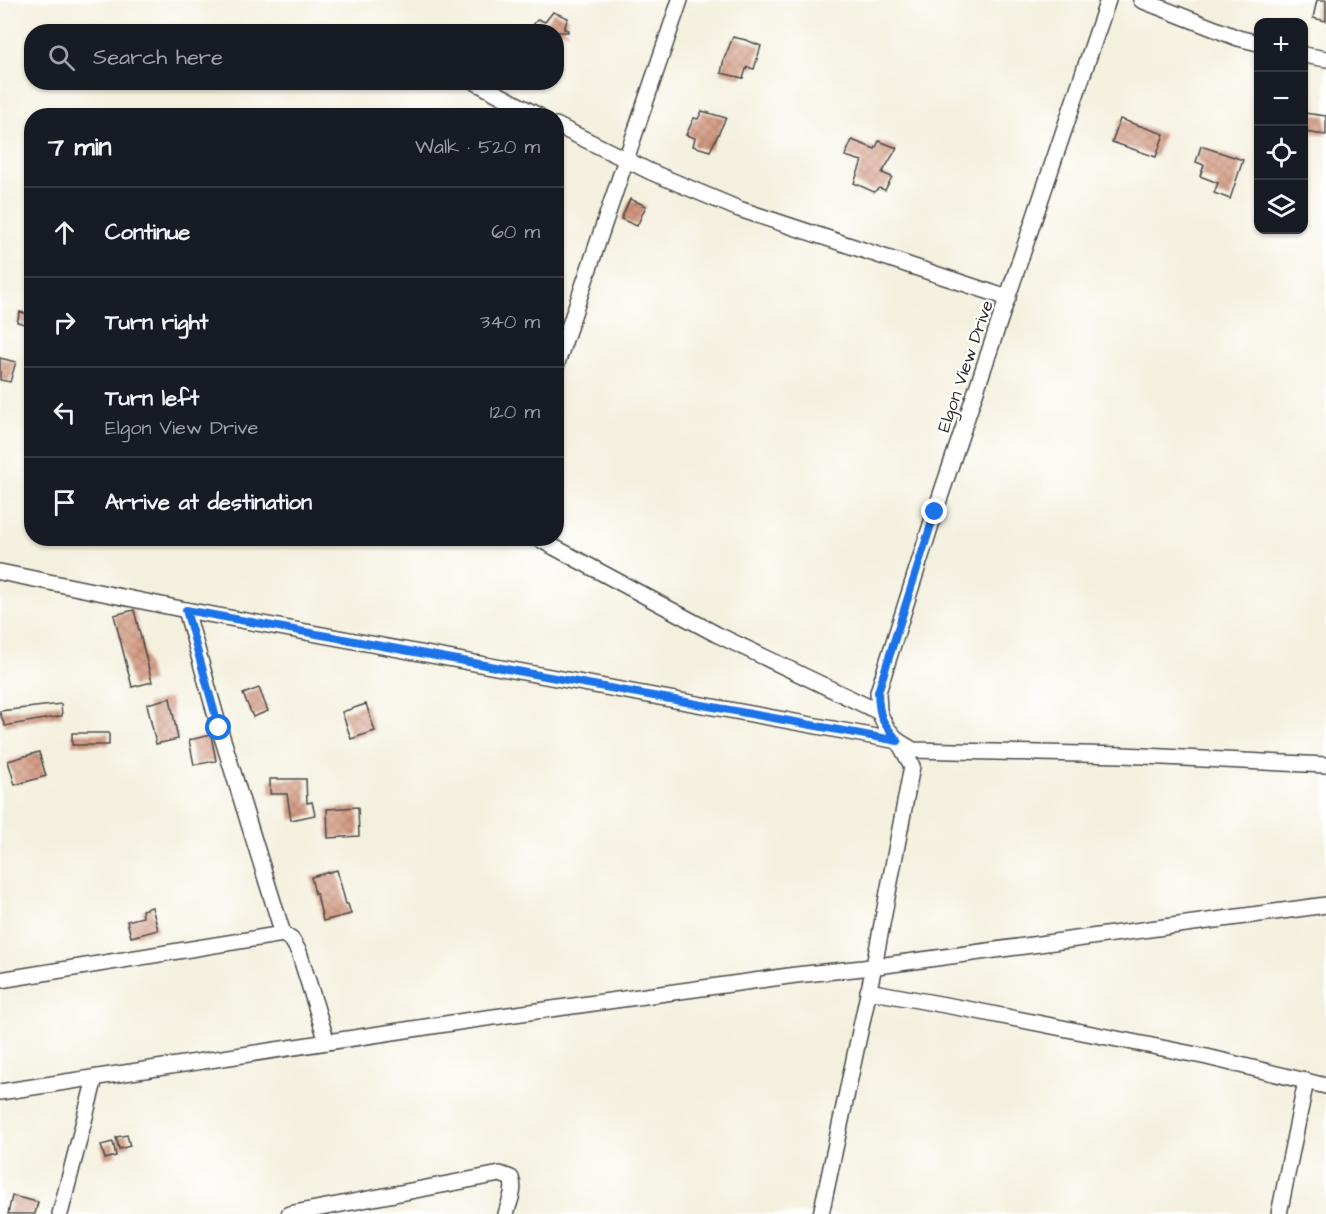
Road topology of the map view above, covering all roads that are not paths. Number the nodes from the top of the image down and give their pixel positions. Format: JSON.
{"nodes":[{"id":1,"x":681,"y":0,"type":"edge"},
{"id":2,"x":1108,"y":0,"type":"edge"},
{"id":3,"x":1141,"y":0,"type":"edge"},
{"id":4,"x":1254,"y":43,"type":"edge"},
{"id":5,"x":1308,"y":57,"type":"edge"},
{"id":6,"x":1326,"y":59,"type":"edge"},
{"id":7,"x":490,"y":90,"type":"edge"},
{"id":8,"x":524,"y":108,"type":"edge"},
{"id":9,"x":564,"y":129,"type":"edge"},
{"id":10,"x":626,"y":160,"type":"junction"},
{"id":11,"x":1008,"y":297,"type":"junction"},
{"id":12,"x":564,"y":342,"type":"edge"},
{"id":13,"x":552,"y":546,"type":"edge"},
{"id":14,"x":0,"y":572,"type":"edge"},
{"id":15,"x":186,"y":610,"type":"junction"},
{"id":16,"x":879,"y":712,"type":"junction"},
{"id":17,"x":898,"y":741,"type":"junction"},
{"id":18,"x":1326,"y":765,"type":"edge"},
{"id":19,"x":1326,"y":905,"type":"edge"},
{"id":20,"x":283,"y":934,"type":"junction"},
{"id":21,"x":874,"y":966,"type":"junction"},
{"id":22,"x":0,"y":980,"type":"edge"},
{"id":23,"x":868,"y":991,"type":"junction"},
{"id":24,"x":327,"y":1042,"type":"junction"},
{"id":25,"x":96,"y":1078,"type":"junction"},
{"id":26,"x":1306,"y":1081,"type":"junction"},
{"id":27,"x":1326,"y":1086,"type":"edge"},
{"id":28,"x":0,"y":1092,"type":"edge"},
{"id":29,"x":60,"y":1214,"type":"edge"},
{"id":30,"x":289,"y":1214,"type":"edge"},
{"id":31,"x":506,"y":1214,"type":"edge"},
{"id":32,"x":821,"y":1214,"type":"edge"},
{"id":33,"x":1279,"y":1214,"type":"edge"}],
"edges":[{"from":1,"to":10,"type":"street"},
{"from":2,"to":11,"type":"street","name":"Elgon View Drive"},
{"from":3,"to":4,"type":"street"},
{"from":5,"to":6,"type":"street"},
{"from":7,"to":8,"type":"street"},
{"from":9,"to":10,"type":"street"},
{"from":10,"to":11,"type":"street"},
{"from":10,"to":12,"type":"street"},
{"from":11,"to":16,"type":"street","name":"Elgon View Drive"},
{"from":13,"to":16,"type":"street"},
{"from":14,"to":15,"type":"street"},
{"from":15,"to":17,"type":"street"},
{"from":15,"to":20,"type":"street"},
{"from":16,"to":17,"type":"street"},
{"from":17,"to":18,"type":"street"},
{"from":17,"to":21,"type":"street"},
{"from":19,"to":21,"type":"street"},
{"from":20,"to":22,"type":"street"},
{"from":20,"to":24,"type":"street"},
{"from":21,"to":23,"type":"street"},
{"from":21,"to":24,"type":"street"},
{"from":23,"to":26,"type":"street"},
{"from":23,"to":32,"type":"street"},
{"from":24,"to":25,"type":"street"},
{"from":25,"to":28,"type":"street"},
{"from":25,"to":29,"type":"street"},
{"from":26,"to":27,"type":"street"},
{"from":26,"to":33,"type":"street"},
{"from":30,"to":31,"type":"street"}]}
